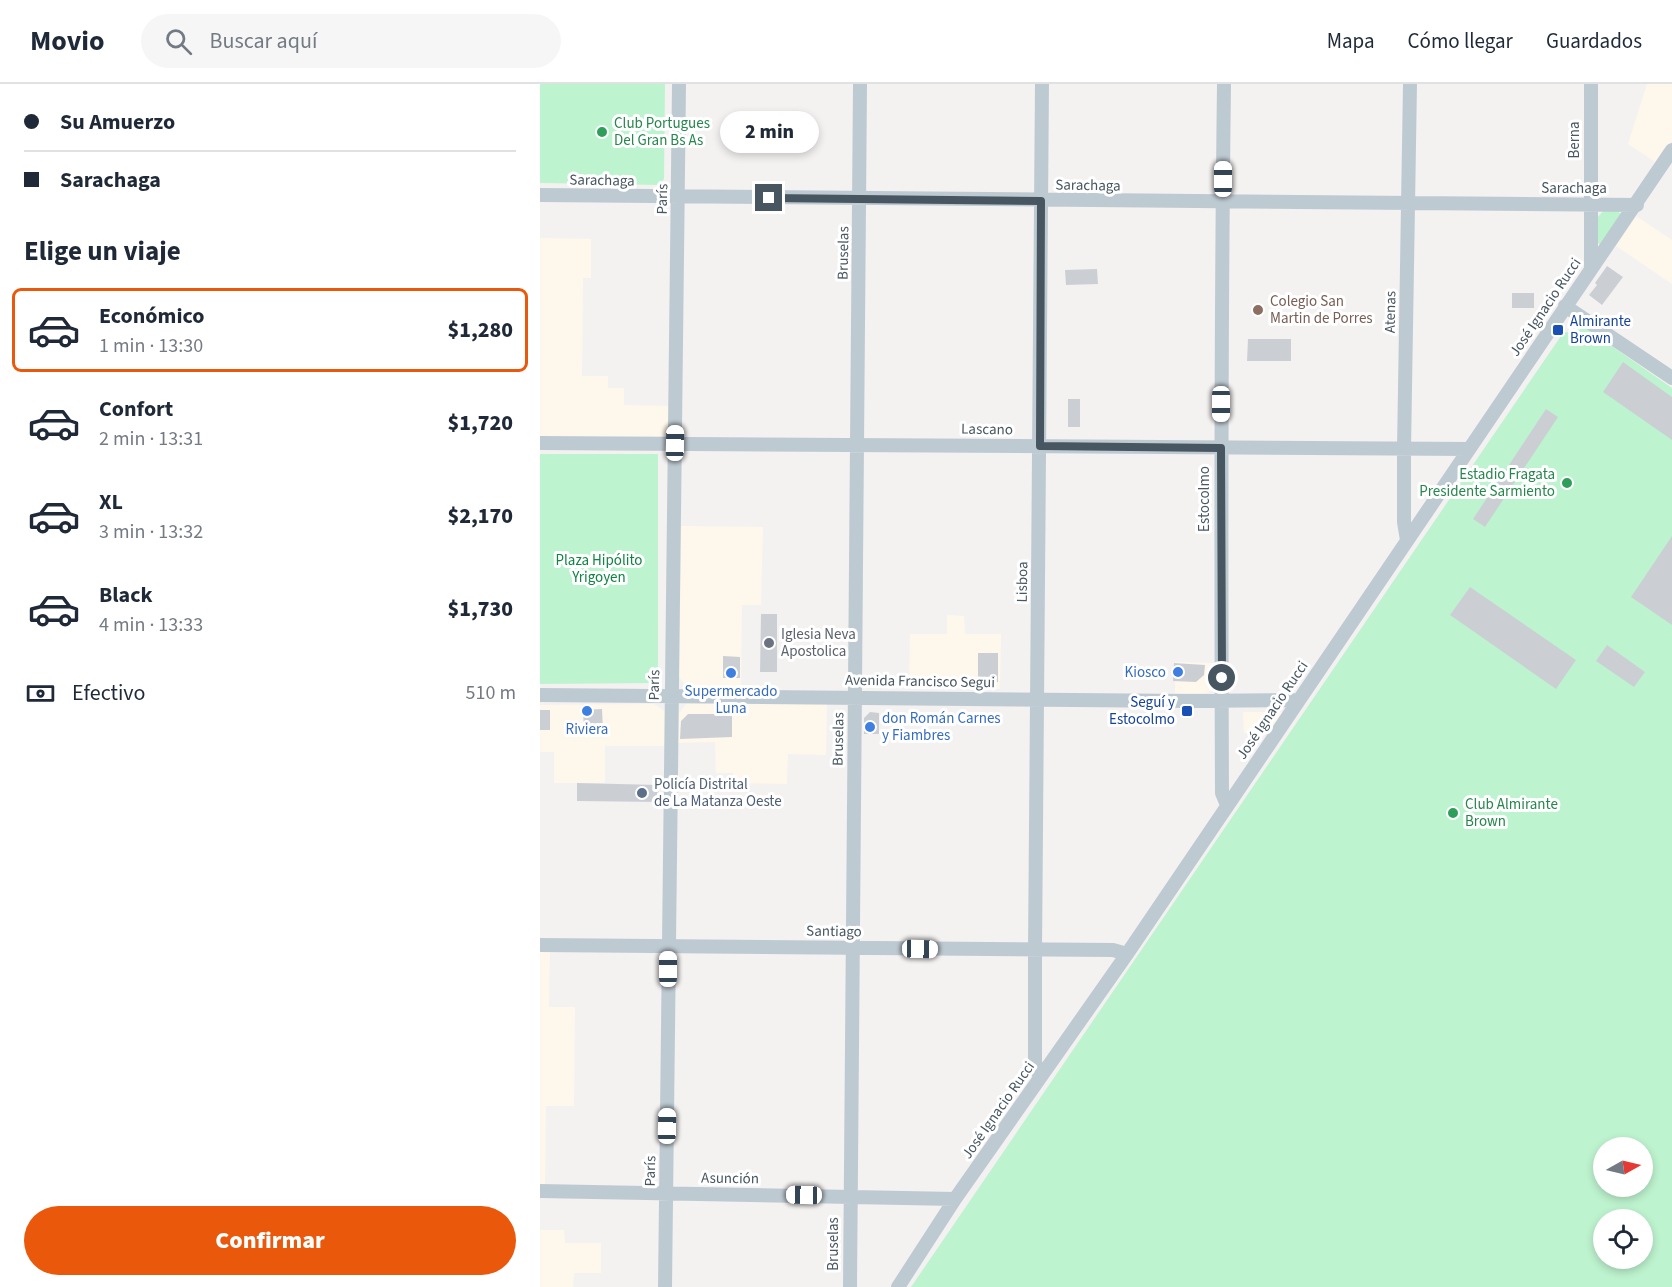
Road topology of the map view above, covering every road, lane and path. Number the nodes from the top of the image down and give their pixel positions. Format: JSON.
{"nodes":[{"id":1,"x":679,"y":84,"type":"edge"},
{"id":2,"x":860,"y":84,"type":"edge"},
{"id":3,"x":1042,"y":84,"type":"edge"},
{"id":4,"x":1224,"y":84,"type":"edge"},
{"id":5,"x":1410,"y":84,"type":"edge"},
{"id":6,"x":1591,"y":84,"type":"edge"},
{"id":7,"x":1672,"y":151,"type":"edge"},
{"id":8,"x":540,"y":195,"type":"edge"},
{"id":9,"x":678,"y":197,"type":"junction"},
{"id":10,"x":860,"y":199,"type":"junction"},
{"id":11,"x":1041,"y":201,"type":"junction"},
{"id":12,"x":1223,"y":203,"type":"junction"},
{"id":13,"x":1409,"y":204,"type":"junction"},
{"id":14,"x":1591,"y":205,"type":"junction"},
{"id":15,"x":1636,"y":205,"type":"junction"},
{"id":16,"x":1591,"y":268,"type":"junction"},
{"id":17,"x":1565,"y":306,"type":"junction"},
{"id":18,"x":1672,"y":378,"type":"edge"},
{"id":19,"x":540,"y":443,"type":"edge"},
{"id":20,"x":675,"y":443,"type":"junction"},
{"id":21,"x":857,"y":444,"type":"junction"},
{"id":22,"x":1040,"y":446,"type":"junction"},
{"id":23,"x":1221,"y":448,"type":"junction"},
{"id":24,"x":1404,"y":449,"type":"junction"},
{"id":25,"x":1469,"y":449,"type":"junction"},
{"id":26,"x":1407,"y":540,"type":"junction"},
{"id":27,"x":540,"y":695,"type":"edge"},
{"id":28,"x":670,"y":695,"type":"junction"},
{"id":29,"x":855,"y":697,"type":"junction"},
{"id":30,"x":1037,"y":699,"type":"junction"},
{"id":31,"x":1299,"y":700,"type":"junction"},
{"id":32,"x":1222,"y":701,"type":"junction"},
{"id":33,"x":1227,"y":805,"type":"junction"},
{"id":34,"x":540,"y":945,"type":"edge"},
{"id":35,"x":669,"y":946,"type":"junction"},
{"id":36,"x":851,"y":948,"type":"junction"},
{"id":37,"x":1035,"y":951,"type":"junction"},
{"id":38,"x":1127,"y":954,"type":"junction"},
{"id":39,"x":1040,"y":1078,"type":"junction"},
{"id":40,"x":540,"y":1191,"type":"edge"},
{"id":41,"x":666,"y":1193,"type":"junction"},
{"id":42,"x":849,"y":1196,"type":"junction"},
{"id":43,"x":956,"y":1199,"type":"junction"},
{"id":44,"x":665,"y":1287,"type":"edge"},
{"id":45,"x":850,"y":1287,"type":"edge"},
{"id":46,"x":898,"y":1287,"type":"edge"}],
"edges":[{"from":1,"to":9,"type":"street","name":"París"},
{"from":2,"to":10,"type":"street","name":"Bruselas"},
{"from":3,"to":11,"type":"street","name":"Lisboa"},
{"from":4,"to":12,"type":"street","name":"Estocolmo"},
{"from":5,"to":13,"type":"street","name":"Atenas"},
{"from":6,"to":14,"type":"street","name":"Berna"},
{"from":7,"to":15,"type":"street","name":"José Ignacio Rucci"},
{"from":8,"to":9,"type":"street","name":"Sarachaga"},
{"from":9,"to":10,"type":"street","name":"Sarachaga"},
{"from":9,"to":20,"type":"street","name":"París"},
{"from":10,"to":11,"type":"street","name":"Sarachaga"},
{"from":10,"to":21,"type":"street","name":"Bruselas"},
{"from":11,"to":12,"type":"street","name":"Sarachaga"},
{"from":11,"to":22,"type":"street","name":"Lisboa"},
{"from":12,"to":13,"type":"street","name":"Sarachaga"},
{"from":12,"to":23,"type":"street","name":"Estocolmo"},
{"from":13,"to":14,"type":"street","name":"Sarachaga"},
{"from":13,"to":24,"type":"street","name":"Atenas"},
{"from":14,"to":15,"type":"street","name":"Sarachaga"},
{"from":14,"to":16,"type":"street","name":"Berna"},
{"from":15,"to":16,"type":"street","name":"José Ignacio Rucci"},
{"from":16,"to":17,"type":"street","name":"José Ignacio Rucci"},
{"from":17,"to":18,"type":"street"},
{"from":17,"to":25,"type":"street","name":"José Ignacio Rucci"},
{"from":19,"to":20,"type":"street","name":"Lascano"},
{"from":20,"to":21,"type":"street","name":"Lascano"},
{"from":20,"to":28,"type":"street","name":"París"},
{"from":21,"to":22,"type":"street","name":"Lascano"},
{"from":21,"to":29,"type":"street","name":"Bruselas"},
{"from":22,"to":23,"type":"street","name":"Lascano"},
{"from":22,"to":30,"type":"street","name":"Lisboa"},
{"from":23,"to":24,"type":"street","name":"Lascano"},
{"from":23,"to":32,"type":"street","name":"Estocolmo"},
{"from":24,"to":25,"type":"street","name":"Lascano"},
{"from":24,"to":26,"type":"street","name":"Atenas"},
{"from":25,"to":26,"type":"street","name":"José Ignacio Rucci"},
{"from":26,"to":31,"type":"street","name":"José Ignacio Rucci"},
{"from":27,"to":28,"type":"street","name":"Avenida Francisco Segui"},
{"from":28,"to":29,"type":"street","name":"Avenida Francisco Segui"},
{"from":28,"to":35,"type":"street","name":"París"},
{"from":29,"to":30,"type":"street","name":"Avenida Francisco Segui"},
{"from":29,"to":36,"type":"street","name":"Bruselas"},
{"from":30,"to":32,"type":"street","name":"Avenida Francisco Segui"},
{"from":30,"to":37,"type":"street","name":"Lisboa"},
{"from":31,"to":32,"type":"street","name":"Avenida Francisco Segui"},
{"from":31,"to":33,"type":"street","name":"José Ignacio Rucci"},
{"from":32,"to":33,"type":"street","name":"Estocolmo"},
{"from":33,"to":38,"type":"street","name":"José Ignacio Rucci"},
{"from":34,"to":35,"type":"street","name":"Santiago"},
{"from":35,"to":36,"type":"street","name":"Santiago"},
{"from":35,"to":41,"type":"street","name":"París"},
{"from":36,"to":37,"type":"street","name":"Santiago"},
{"from":36,"to":42,"type":"street","name":"Bruselas"},
{"from":37,"to":38,"type":"street","name":"Santiago"},
{"from":37,"to":39,"type":"street","name":"Lisboa"},
{"from":38,"to":39,"type":"street","name":"José Ignacio Rucci"},
{"from":39,"to":43,"type":"street","name":"José Ignacio Rucci"},
{"from":40,"to":41,"type":"street","name":"Asunción"},
{"from":41,"to":42,"type":"street","name":"Asunción"},
{"from":41,"to":44,"type":"street","name":"París"},
{"from":42,"to":43,"type":"street","name":"Asunción"},
{"from":42,"to":45,"type":"street","name":"Bruselas"},
{"from":43,"to":46,"type":"street","name":"José Ignacio Rucci"}]}
